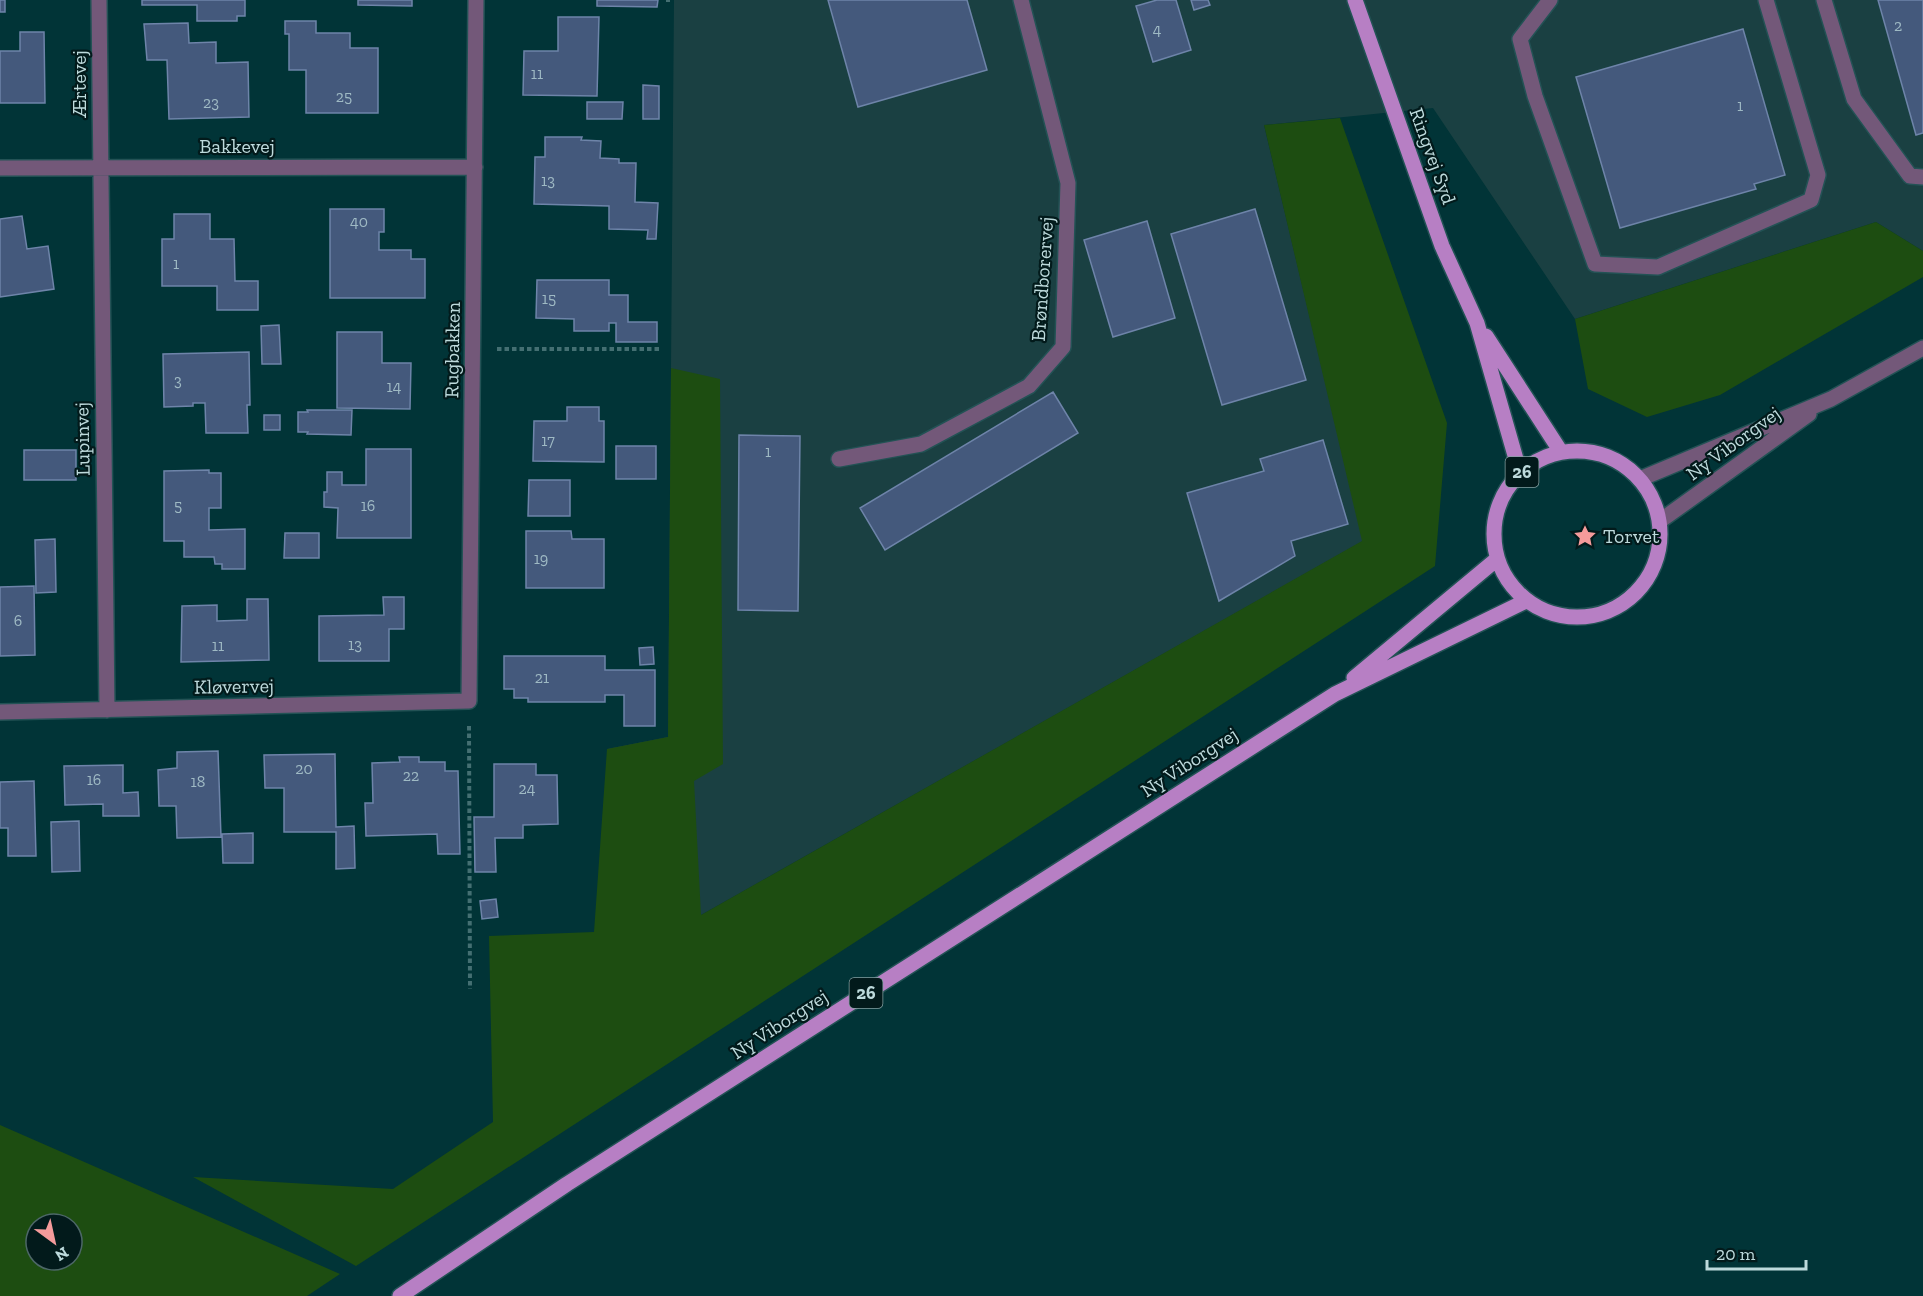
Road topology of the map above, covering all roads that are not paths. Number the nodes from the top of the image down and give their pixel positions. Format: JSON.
{"nodes":[{"id":1,"x":99,"y":0,"type":"edge"},
{"id":2,"x":476,"y":0,"type":"edge"},
{"id":3,"x":1021,"y":0,"type":"edge"},
{"id":4,"x":1355,"y":0,"type":"edge"},
{"id":5,"x":1550,"y":0,"type":"edge"},
{"id":6,"x":1766,"y":0,"type":"edge"},
{"id":7,"x":1824,"y":0,"type":"edge"},
{"id":8,"x":474,"y":166,"type":"junction"},
{"id":9,"x":100,"y":167,"type":"junction"},
{"id":10,"x":0,"y":168,"type":"edge"},
{"id":11,"x":1923,"y":177,"type":"edge"},
{"id":12,"x":1477,"y":323,"type":"junction"},
{"id":13,"x":1923,"y":348,"type":"edge"},
{"id":14,"x":1831,"y":399,"type":"junction"},
{"id":15,"x":1561,"y":452,"type":"junction"},
{"id":16,"x":839,"y":459,"type":"dead end"},
{"id":17,"x":1520,"y":473,"type":"junction"},
{"id":18,"x":1640,"y":479,"type":"junction"},
{"id":19,"x":1660,"y":521,"type":"junction"},
{"id":20,"x":1497,"y":559,"type":"junction"},
{"id":21,"x":1526,"y":602,"type":"junction"},
{"id":22,"x":1335,"y":694,"type":"junction"},
{"id":23,"x":469,"y":701,"type":"joint"},
{"id":24,"x":107,"y":710,"type":"junction"},
{"id":25,"x":0,"y":712,"type":"edge"},
{"id":26,"x":400,"y":1296,"type":"edge"}],
"edges":[{"from":1,"to":9,"type":"street","name":"Ærtevej"},
{"from":2,"to":8,"type":"street","name":"Rugbakken"},
{"from":3,"to":16,"type":"street","name":"Brøndborervej"},
{"from":4,"to":12,"type":"main road","name":"Ringvej Syd","number":"26"},
{"from":5,"to":6,"type":"street"},
{"from":7,"to":11,"type":"street"},
{"from":8,"to":9,"type":"street","name":"Bakkevej"},
{"from":8,"to":23,"type":"street","name":"Rugbakken"},
{"from":9,"to":10,"type":"street","name":"Bakkevej"},
{"from":9,"to":24,"type":"street","name":"Lupinvej"},
{"from":12,"to":15,"type":"main road","name":"Ringvej Syd","number":"26"},
{"from":12,"to":17,"type":"main road","name":"Ringvej Syd","number":"26"},
{"from":13,"to":14,"type":"street","name":"Ny Viborgvej"},
{"from":14,"to":18,"type":"street","name":"Ny Viborgvej"},
{"from":14,"to":19,"type":"street","name":"Ny Viborgvej"},
{"from":15,"to":17,"type":"main road","number":"26"},
{"from":15,"to":18,"type":"main road","number":"26"},
{"from":17,"to":20,"type":"main road","number":"26"},
{"from":18,"to":19,"type":"main road","number":"26"},
{"from":19,"to":21,"type":"main road","number":"26"},
{"from":20,"to":21,"type":"main road","number":"26"},
{"from":20,"to":22,"type":"main road","name":"Ny Viborgvej","number":"26"},
{"from":21,"to":22,"type":"main road","name":"Ny Viborgvej","number":"26"},
{"from":22,"to":26,"type":"main road","name":"Ny Viborgvej","number":"26"},
{"from":23,"to":24,"type":"street","name":"Kløvervej"},
{"from":24,"to":25,"type":"street","name":"Kløvervej"}]}
